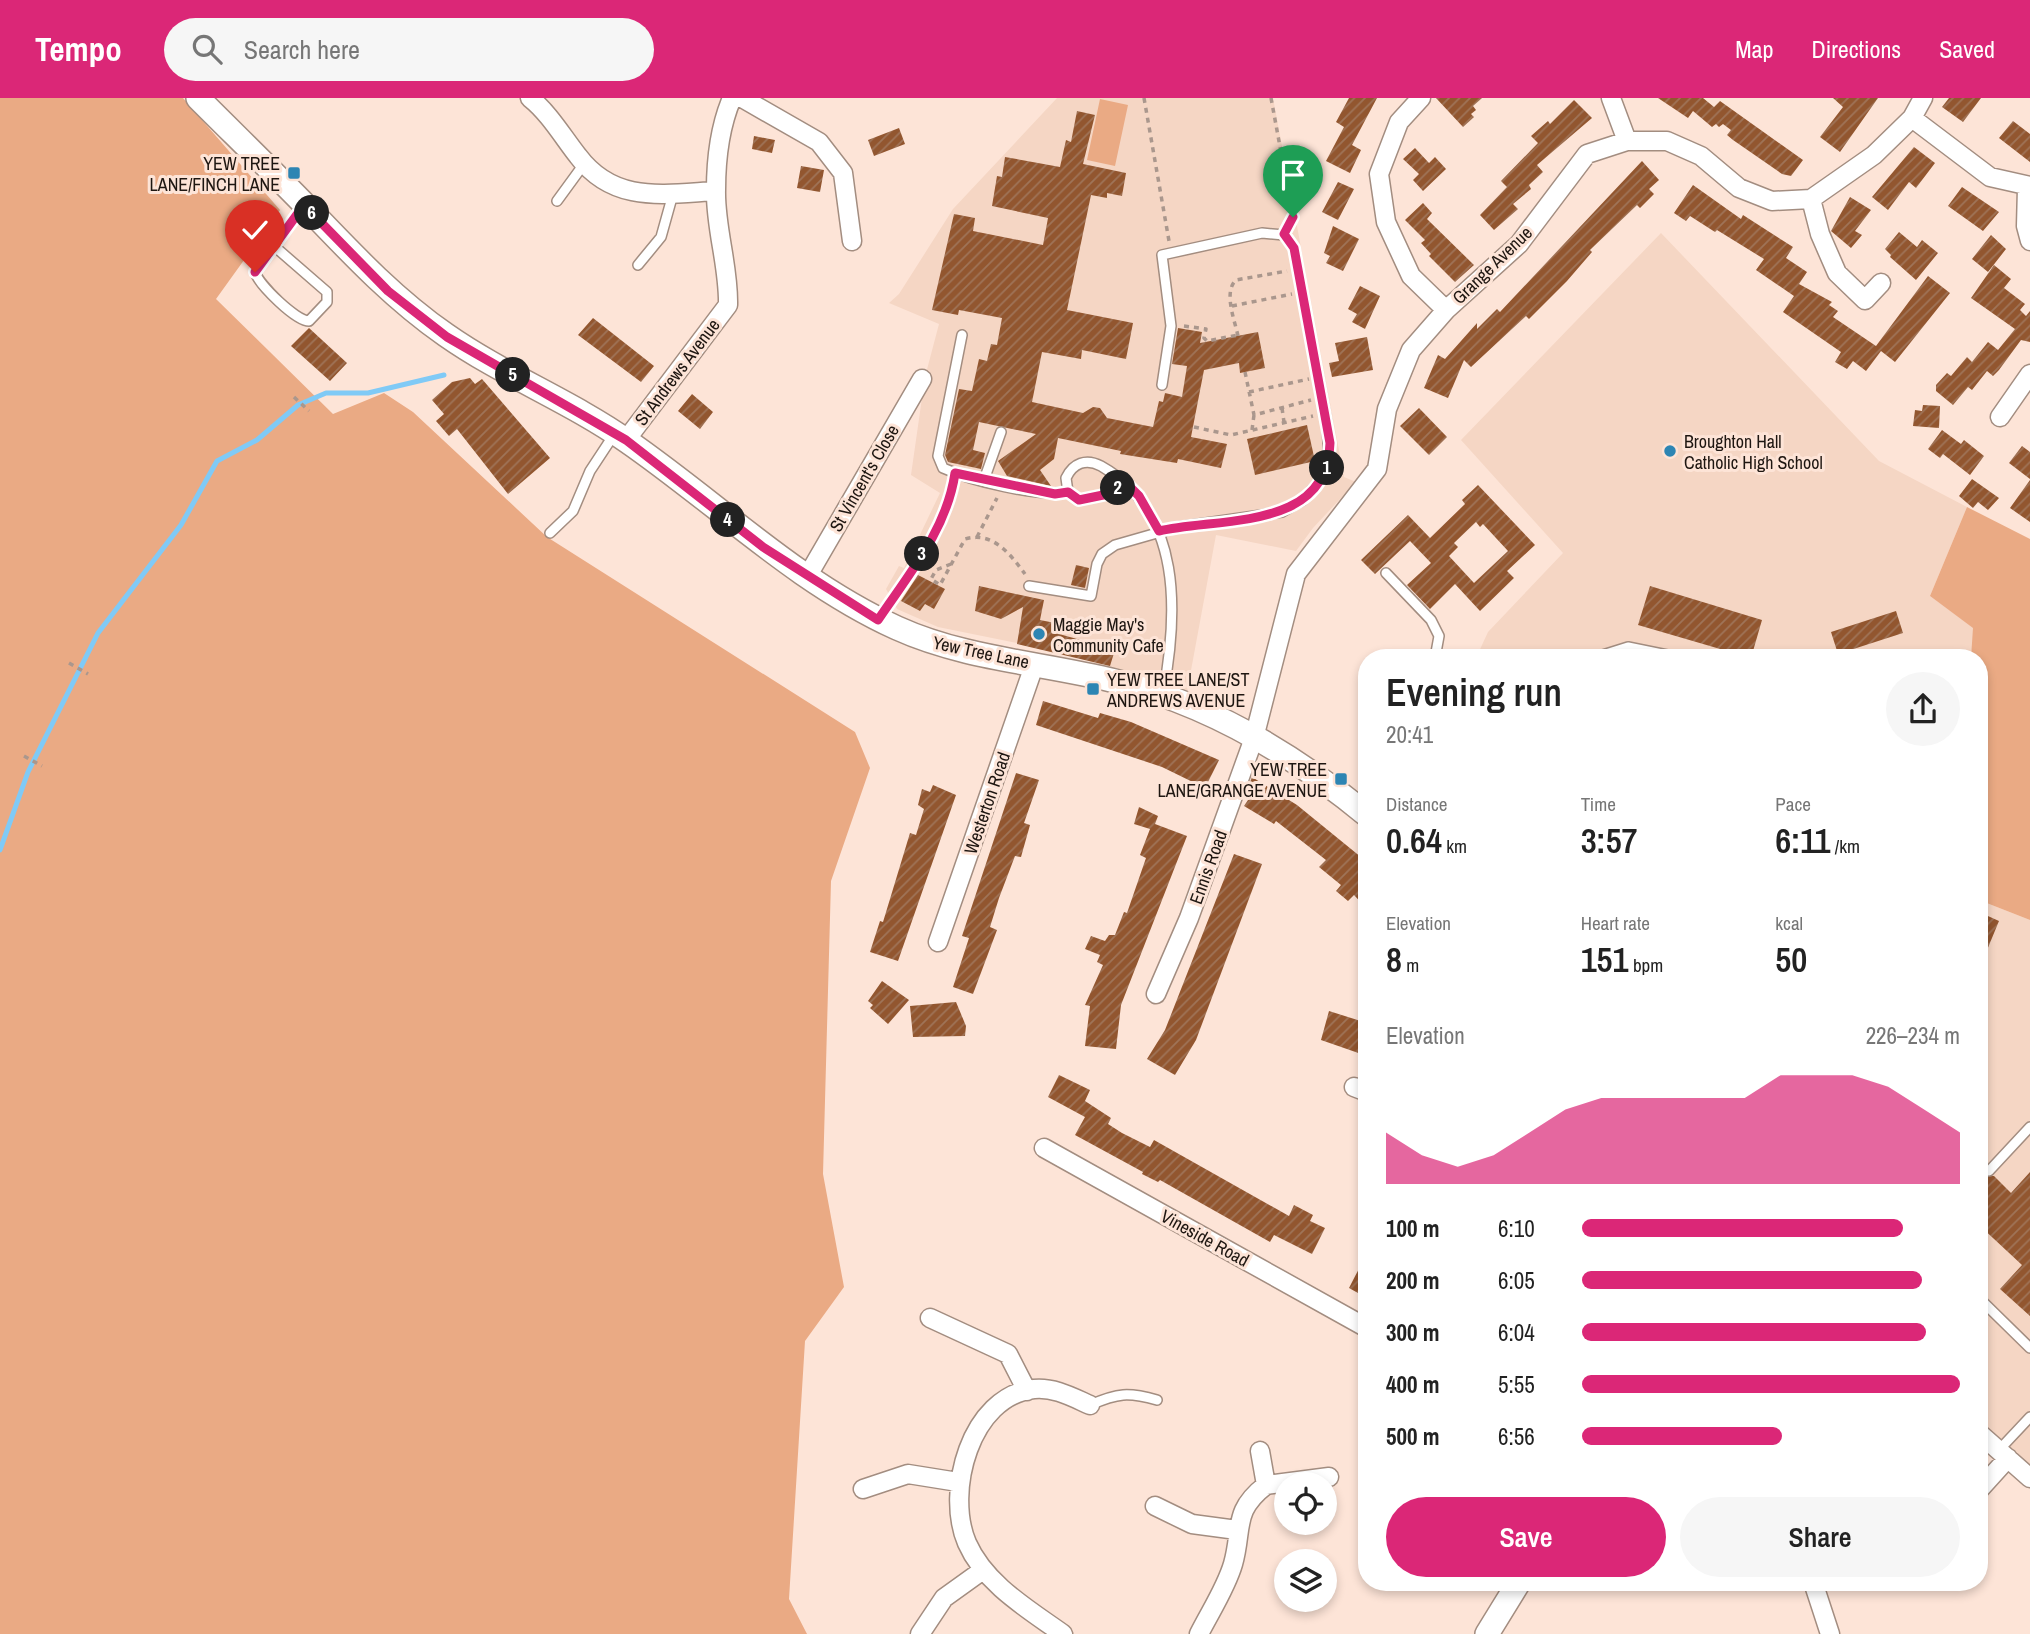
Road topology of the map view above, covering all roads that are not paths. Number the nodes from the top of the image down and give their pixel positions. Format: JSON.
{"nodes":[{"id":1,"x":198,"y":98,"type":"edge"},
{"id":2,"x":530,"y":98,"type":"edge"},
{"id":3,"x":732,"y":98,"type":"edge"},
{"id":4,"x":742,"y":98,"type":"edge"},
{"id":5,"x":1421,"y":98,"type":"edge"},
{"id":6,"x":1611,"y":98,"type":"edge"},
{"id":7,"x":1923,"y":98,"type":"edge"},
{"id":8,"x":1912,"y":118,"type":"junction"},
{"id":9,"x":1627,"y":141,"type":"junction"},
{"id":10,"x":584,"y":164,"type":"junction"},
{"id":11,"x":2028,"y":187,"type":"edge"},
{"id":12,"x":716,"y":191,"type":"junction"},
{"id":13,"x":673,"y":194,"type":"junction"},
{"id":14,"x":1811,"y":200,"type":"junction"},
{"id":15,"x":557,"y":201,"type":"dead end"},
{"id":16,"x":304,"y":205,"type":"junction"},
{"id":17,"x":852,"y":241,"type":"dead end"},
{"id":18,"x":2030,"y":241,"type":"edge"},
{"id":19,"x":274,"y":246,"type":"junction"},
{"id":20,"x":638,"y":265,"type":"dead end"},
{"id":21,"x":1881,"y":284,"type":"dead end"},
{"id":22,"x":1446,"y":310,"type":"junction"},
{"id":23,"x":962,"y":335,"type":"dead end"},
{"id":24,"x":2030,"y":374,"type":"edge"},
{"id":25,"x":922,"y":379,"type":"dead end"},
{"id":26,"x":1162,"y":385,"type":"dead end"},
{"id":27,"x":2000,"y":416,"type":"dead end"},
{"id":28,"x":1001,"y":432,"type":"dead end"},
{"id":29,"x":620,"y":437,"type":"junction"},
{"id":30,"x":955,"y":473,"type":"junction"},
{"id":31,"x":984,"y":480,"type":"junction"},
{"id":32,"x":1125,"y":482,"type":"junction"},
{"id":33,"x":1068,"y":492,"type":"junction"},
{"id":34,"x":1159,"y":531,"type":"junction"},
{"id":35,"x":550,"y":533,"type":"dead end"},
{"id":36,"x":1385,"y":573,"type":"dead end"},
{"id":37,"x":807,"y":577,"type":"junction"},
{"id":38,"x":1029,"y":586,"type":"road end"},
{"id":39,"x":878,"y":620,"type":"junction"},
{"id":40,"x":1437,"y":649,"type":"edge"},
{"id":41,"x":1035,"y":663,"type":"junction"},
{"id":42,"x":1163,"y":695,"type":"junction"},
{"id":43,"x":1254,"y":738,"type":"junction"},
{"id":44,"x":1358,"y":808,"type":"edge"},
{"id":45,"x":938,"y":942,"type":"dead end"},
{"id":46,"x":1156,"y":994,"type":"dead end"},
{"id":47,"x":2030,"y":1127,"type":"edge"},
{"id":48,"x":1044,"y":1148,"type":"dead end"},
{"id":49,"x":1989,"y":1171,"type":"dead end"},
{"id":50,"x":1988,"y":1307,"type":"edge"},
{"id":51,"x":930,"y":1318,"type":"dead end"},
{"id":52,"x":1358,"y":1323,"type":"edge"},
{"id":53,"x":2030,"y":1348,"type":"edge"},
{"id":54,"x":1027,"y":1391,"type":"junction"},
{"id":55,"x":1157,"y":1400,"type":"dead end"},
{"id":56,"x":1090,"y":1405,"type":"joint"},
{"id":57,"x":2030,"y":1417,"type":"edge"},
{"id":58,"x":1988,"y":1441,"type":"edge"},
{"id":59,"x":1260,"y":1451,"type":"dead end"},
{"id":60,"x":2003,"y":1454,"type":"junction"},
{"id":61,"x":1988,"y":1476,"type":"edge"},
{"id":62,"x":2030,"y":1478,"type":"edge"},
{"id":63,"x":958,"y":1482,"type":"junction"},
{"id":64,"x":1274,"y":1484,"type":"edge"},
{"id":65,"x":1266,"y":1485,"type":"junction"},
{"id":66,"x":863,"y":1489,"type":"dead end"},
{"id":67,"x":1154,"y":1506,"type":"dead end"},
{"id":68,"x":1237,"y":1530,"type":"junction"},
{"id":69,"x":983,"y":1570,"type":"junction"},
{"id":70,"x":1513,"y":1591,"type":"edge"},
{"id":71,"x":1816,"y":1591,"type":"edge"},
{"id":72,"x":920,"y":1634,"type":"edge"},
{"id":73,"x":1063,"y":1634,"type":"edge"},
{"id":74,"x":1199,"y":1634,"type":"edge"},
{"id":75,"x":1487,"y":1634,"type":"edge"},
{"id":76,"x":1829,"y":1634,"type":"edge"}],
"edges":[{"from":1,"to":16,"type":"street","name":"Yew Tree Lane"},
{"from":2,"to":10,"type":"street"},
{"from":3,"to":12,"type":"street","name":"St Andrews Avenue"},
{"from":4,"to":17,"type":"street"},
{"from":5,"to":22,"type":"street"},
{"from":6,"to":9,"type":"street"},
{"from":7,"to":8,"type":"street"},
{"from":8,"to":11,"type":"street"},
{"from":8,"to":14,"type":"street"},
{"from":9,"to":14,"type":"street","name":"Grange Avenue"},
{"from":9,"to":22,"type":"street","name":"Grange Avenue"},
{"from":10,"to":13,"type":"street"},
{"from":10,"to":15,"type":"lane"},
{"from":11,"to":18,"type":"street"},
{"from":12,"to":13,"type":"street"},
{"from":12,"to":29,"type":"street","name":"St Andrews Avenue"},
{"from":13,"to":20,"type":"lane"},
{"from":14,"to":21,"type":"street"},
{"from":16,"to":19,"type":"lane"},
{"from":16,"to":29,"type":"street","name":"Yew Tree Lane"},
{"from":19,"to":19,"type":"lane"},
{"from":22,"to":43,"type":"street","name":"Grange Avenue"},
{"from":23,"to":30,"type":"lane"},
{"from":24,"to":27,"type":"street"},
{"from":25,"to":37,"type":"street","name":"St Vincent's Close"},
{"from":26,"to":34,"type":"lane"},
{"from":28,"to":31,"type":"lane"},
{"from":29,"to":35,"type":"lane"},
{"from":29,"to":37,"type":"street","name":"Yew Tree Lane"},
{"from":30,"to":31,"type":"lane"},
{"from":30,"to":39,"type":"lane"},
{"from":31,"to":33,"type":"lane"},
{"from":32,"to":33,"type":"lane"},
{"from":32,"to":33,"type":"lane"},
{"from":32,"to":34,"type":"lane"},
{"from":34,"to":38,"type":"lane"},
{"from":34,"to":42,"type":"lane"},
{"from":36,"to":40,"type":"lane"},
{"from":37,"to":39,"type":"street","name":"Yew Tree Lane"},
{"from":39,"to":41,"type":"street","name":"Yew Tree Lane"},
{"from":41,"to":42,"type":"street","name":"Yew Tree Lane"},
{"from":41,"to":45,"type":"street","name":"Westerton Road"},
{"from":42,"to":43,"type":"street","name":"Yew Tree Lane"},
{"from":43,"to":44,"type":"street","name":"Yew Tree Lane"},
{"from":43,"to":46,"type":"street","name":"Ennis Road"},
{"from":47,"to":49,"type":"lane"},
{"from":48,"to":52,"type":"street","name":"Vineside Road"},
{"from":50,"to":53,"type":"lane"},
{"from":51,"to":54,"type":"street"},
{"from":54,"to":56,"type":"street"},
{"from":54,"to":63,"type":"street"},
{"from":55,"to":56,"type":"lane"},
{"from":57,"to":60,"type":"lane"},
{"from":58,"to":60,"type":"street"},
{"from":59,"to":65,"type":"street"},
{"from":60,"to":61,"type":"street"},
{"from":60,"to":62,"type":"street"},
{"from":63,"to":66,"type":"street"},
{"from":63,"to":69,"type":"street"},
{"from":64,"to":65,"type":"street"},
{"from":65,"to":68,"type":"street"},
{"from":67,"to":68,"type":"street"},
{"from":68,"to":74,"type":"street"},
{"from":69,"to":72,"type":"street"},
{"from":69,"to":73,"type":"street"},
{"from":70,"to":75,"type":"street"},
{"from":71,"to":76,"type":"street"}]}
